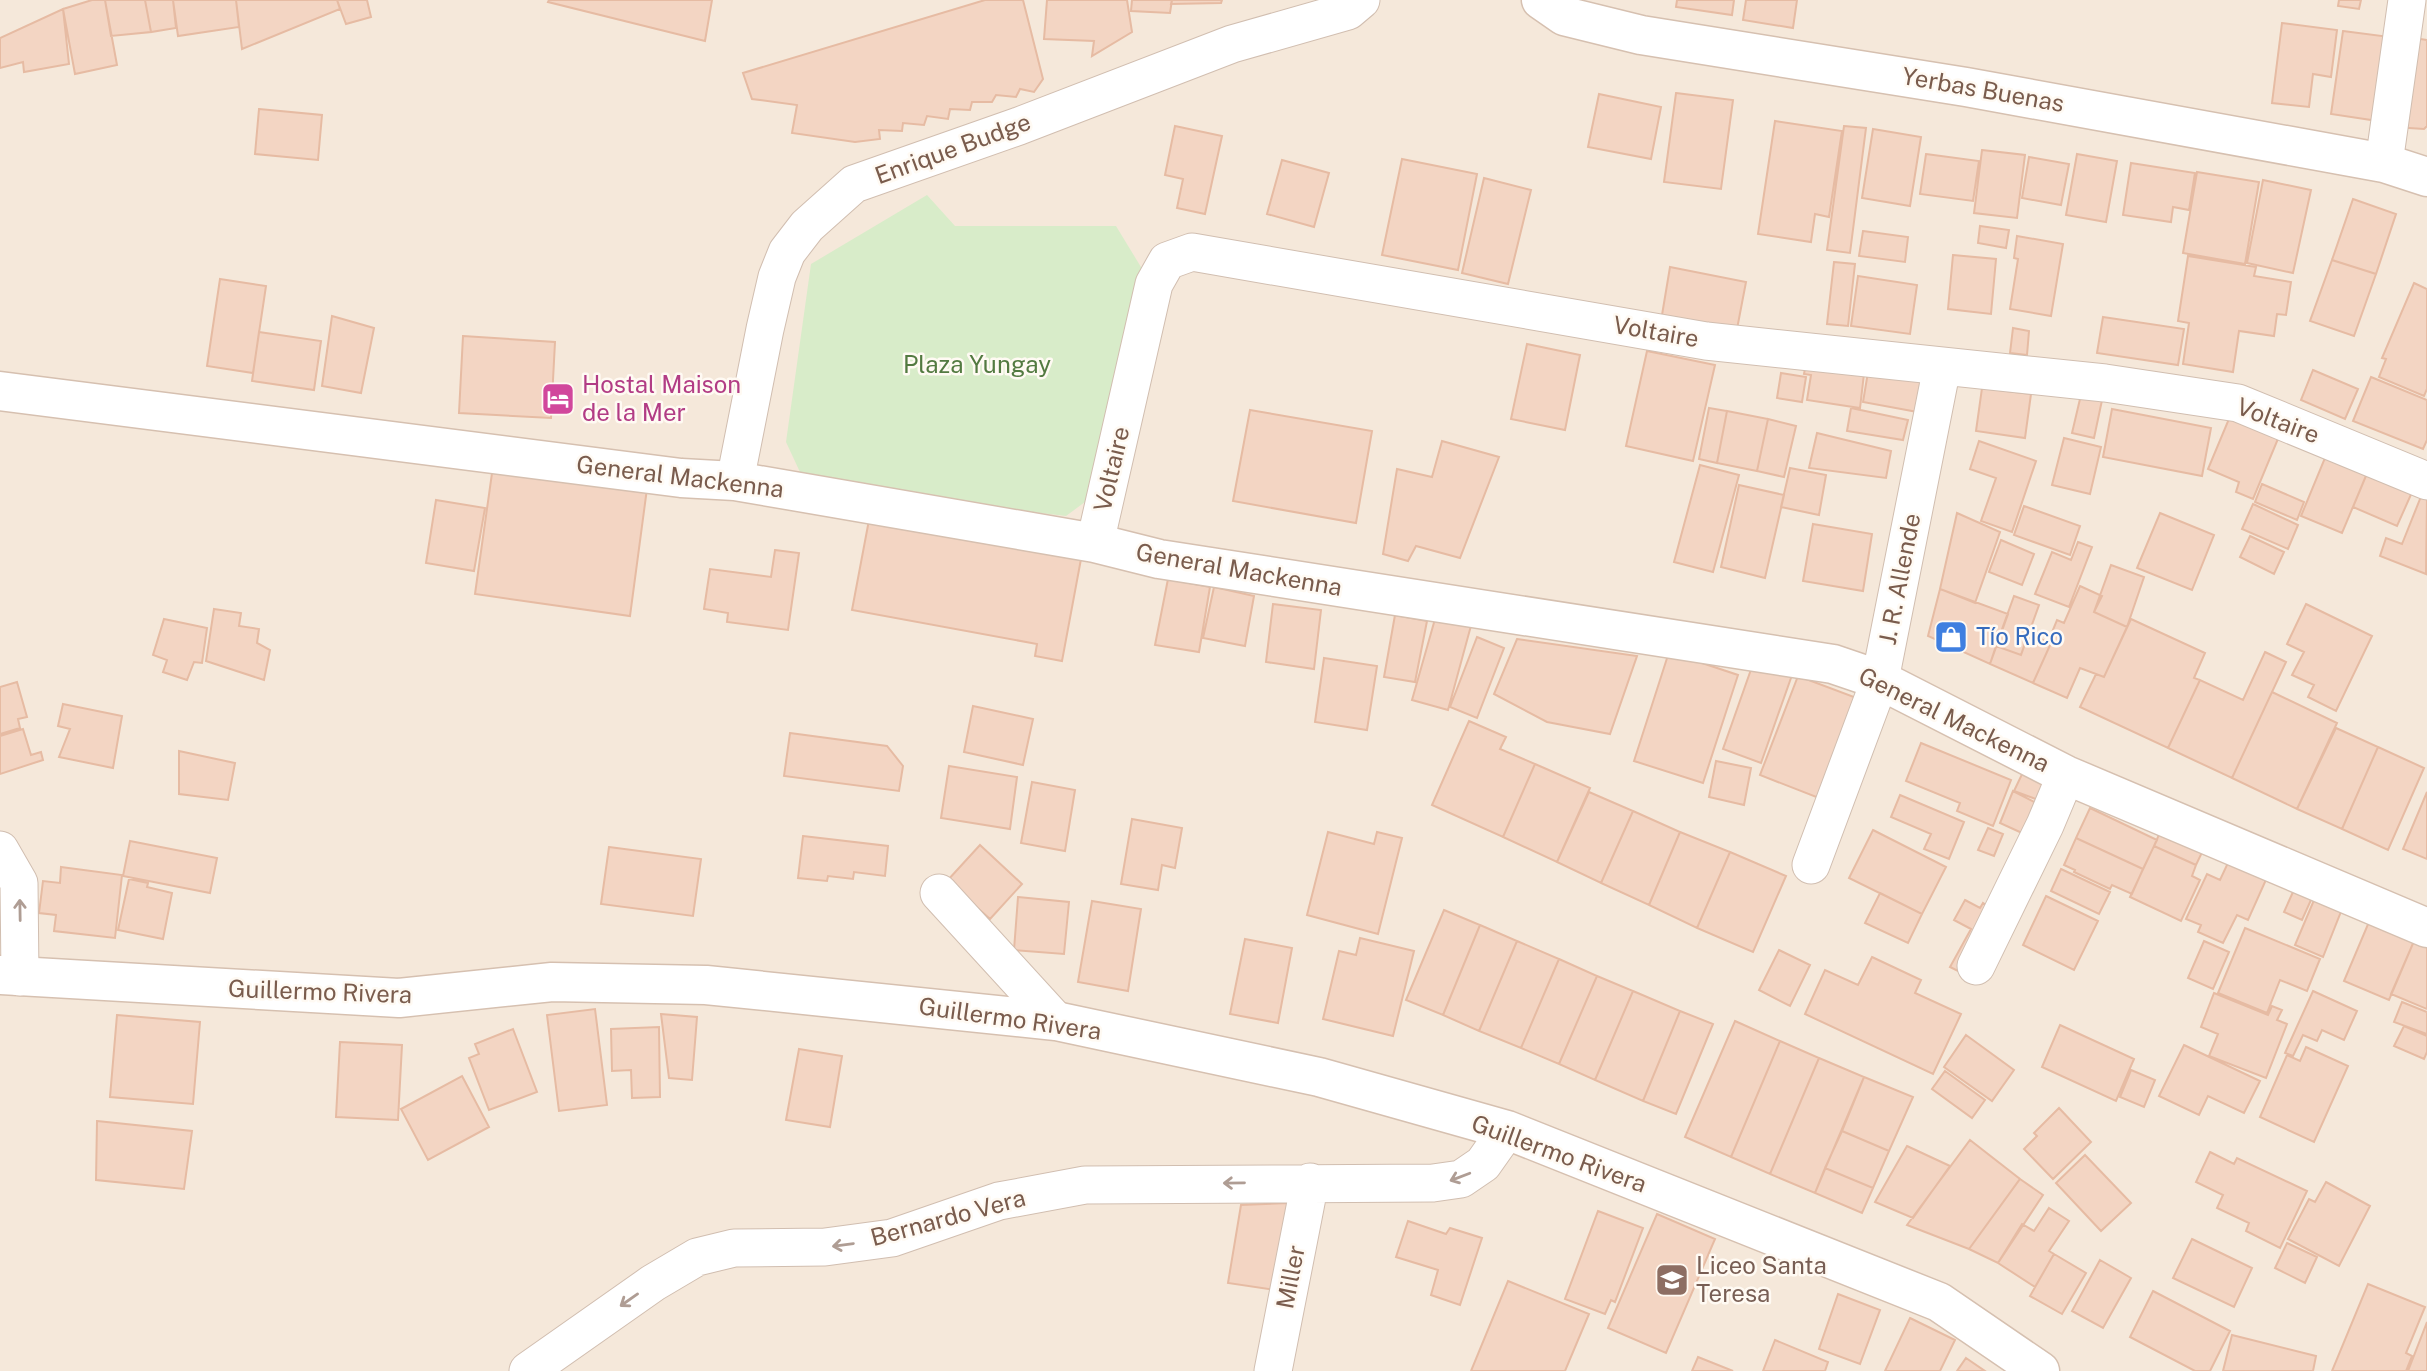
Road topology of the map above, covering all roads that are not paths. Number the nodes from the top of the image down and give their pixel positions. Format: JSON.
{"nodes":[{"id":1,"x":1361,"y":0,"type":"edge"},
{"id":2,"x":1541,"y":0,"type":"edge"},
{"id":3,"x":2407,"y":0,"type":"edge"},
{"id":4,"x":2384,"y":163,"type":"junction"},
{"id":5,"x":2427,"y":177,"type":"edge"},
{"id":6,"x":1942,"y":367,"type":"junction"},
{"id":7,"x":0,"y":391,"type":"edge"},
{"id":8,"x":735,"y":481,"type":"junction"},
{"id":9,"x":2427,"y":481,"type":"edge"},
{"id":10,"x":1096,"y":543,"type":"junction"},
{"id":11,"x":1880,"y":680,"type":"junction"},
{"id":12,"x":2066,"y":775,"type":"junction"},
{"id":13,"x":0,"y":850,"type":"edge"},
{"id":14,"x":1811,"y":865,"type":"dead end"},
{"id":15,"x":939,"y":892,"type":"dead end"},
{"id":16,"x":2427,"y":928,"type":"edge"},
{"id":17,"x":1976,"y":966,"type":"dead end"},
{"id":18,"x":10,"y":976,"type":"edge"},
{"id":19,"x":1056,"y":1021,"type":"junction"},
{"id":20,"x":1507,"y":1130,"type":"junction"},
{"id":21,"x":1310,"y":1182,"type":"junction"},
{"id":22,"x":528,"y":1371,"type":"edge"},
{"id":23,"x":1272,"y":1371,"type":"edge"},
{"id":24,"x":2040,"y":1371,"type":"edge"}],
"edges":[{"from":1,"to":8,"type":"street","name":"Enrique Budge"},
{"from":2,"to":4,"type":"street","name":"Yerbas Buenas"},
{"from":3,"to":4,"type":"street"},
{"from":4,"to":5,"type":"street","name":"Yerbas Buenas"},
{"from":6,"to":9,"type":"street","name":"Voltaire"},
{"from":6,"to":10,"type":"street","name":"Voltaire"},
{"from":6,"to":11,"type":"street","name":"J. R. Allende"},
{"from":7,"to":8,"type":"street","name":"General Mackenna"},
{"from":8,"to":10,"type":"street","name":"General Mackenna"},
{"from":10,"to":11,"type":"street","name":"General Mackenna"},
{"from":11,"to":12,"type":"street","name":"General Mackenna"},
{"from":11,"to":14,"type":"street","name":"J. R. Allende"},
{"from":12,"to":16,"type":"street","name":"General Mackenna"},
{"from":12,"to":17,"type":"street"},
{"from":18,"to":13,"type":"street","one_way":true},
{"from":15,"to":19,"type":"street"},
{"from":18,"to":19,"type":"street","name":"Guillermo Rivera"},
{"from":19,"to":20,"type":"street","name":"Guillermo Rivera"},
{"from":20,"to":21,"type":"street","name":"Bernardo Vera","one_way":true},
{"from":20,"to":24,"type":"street","name":"Guillermo Rivera"},
{"from":21,"to":22,"type":"street","name":"Bernardo Vera","one_way":true},
{"from":21,"to":23,"type":"street","name":"Miller"}]}
